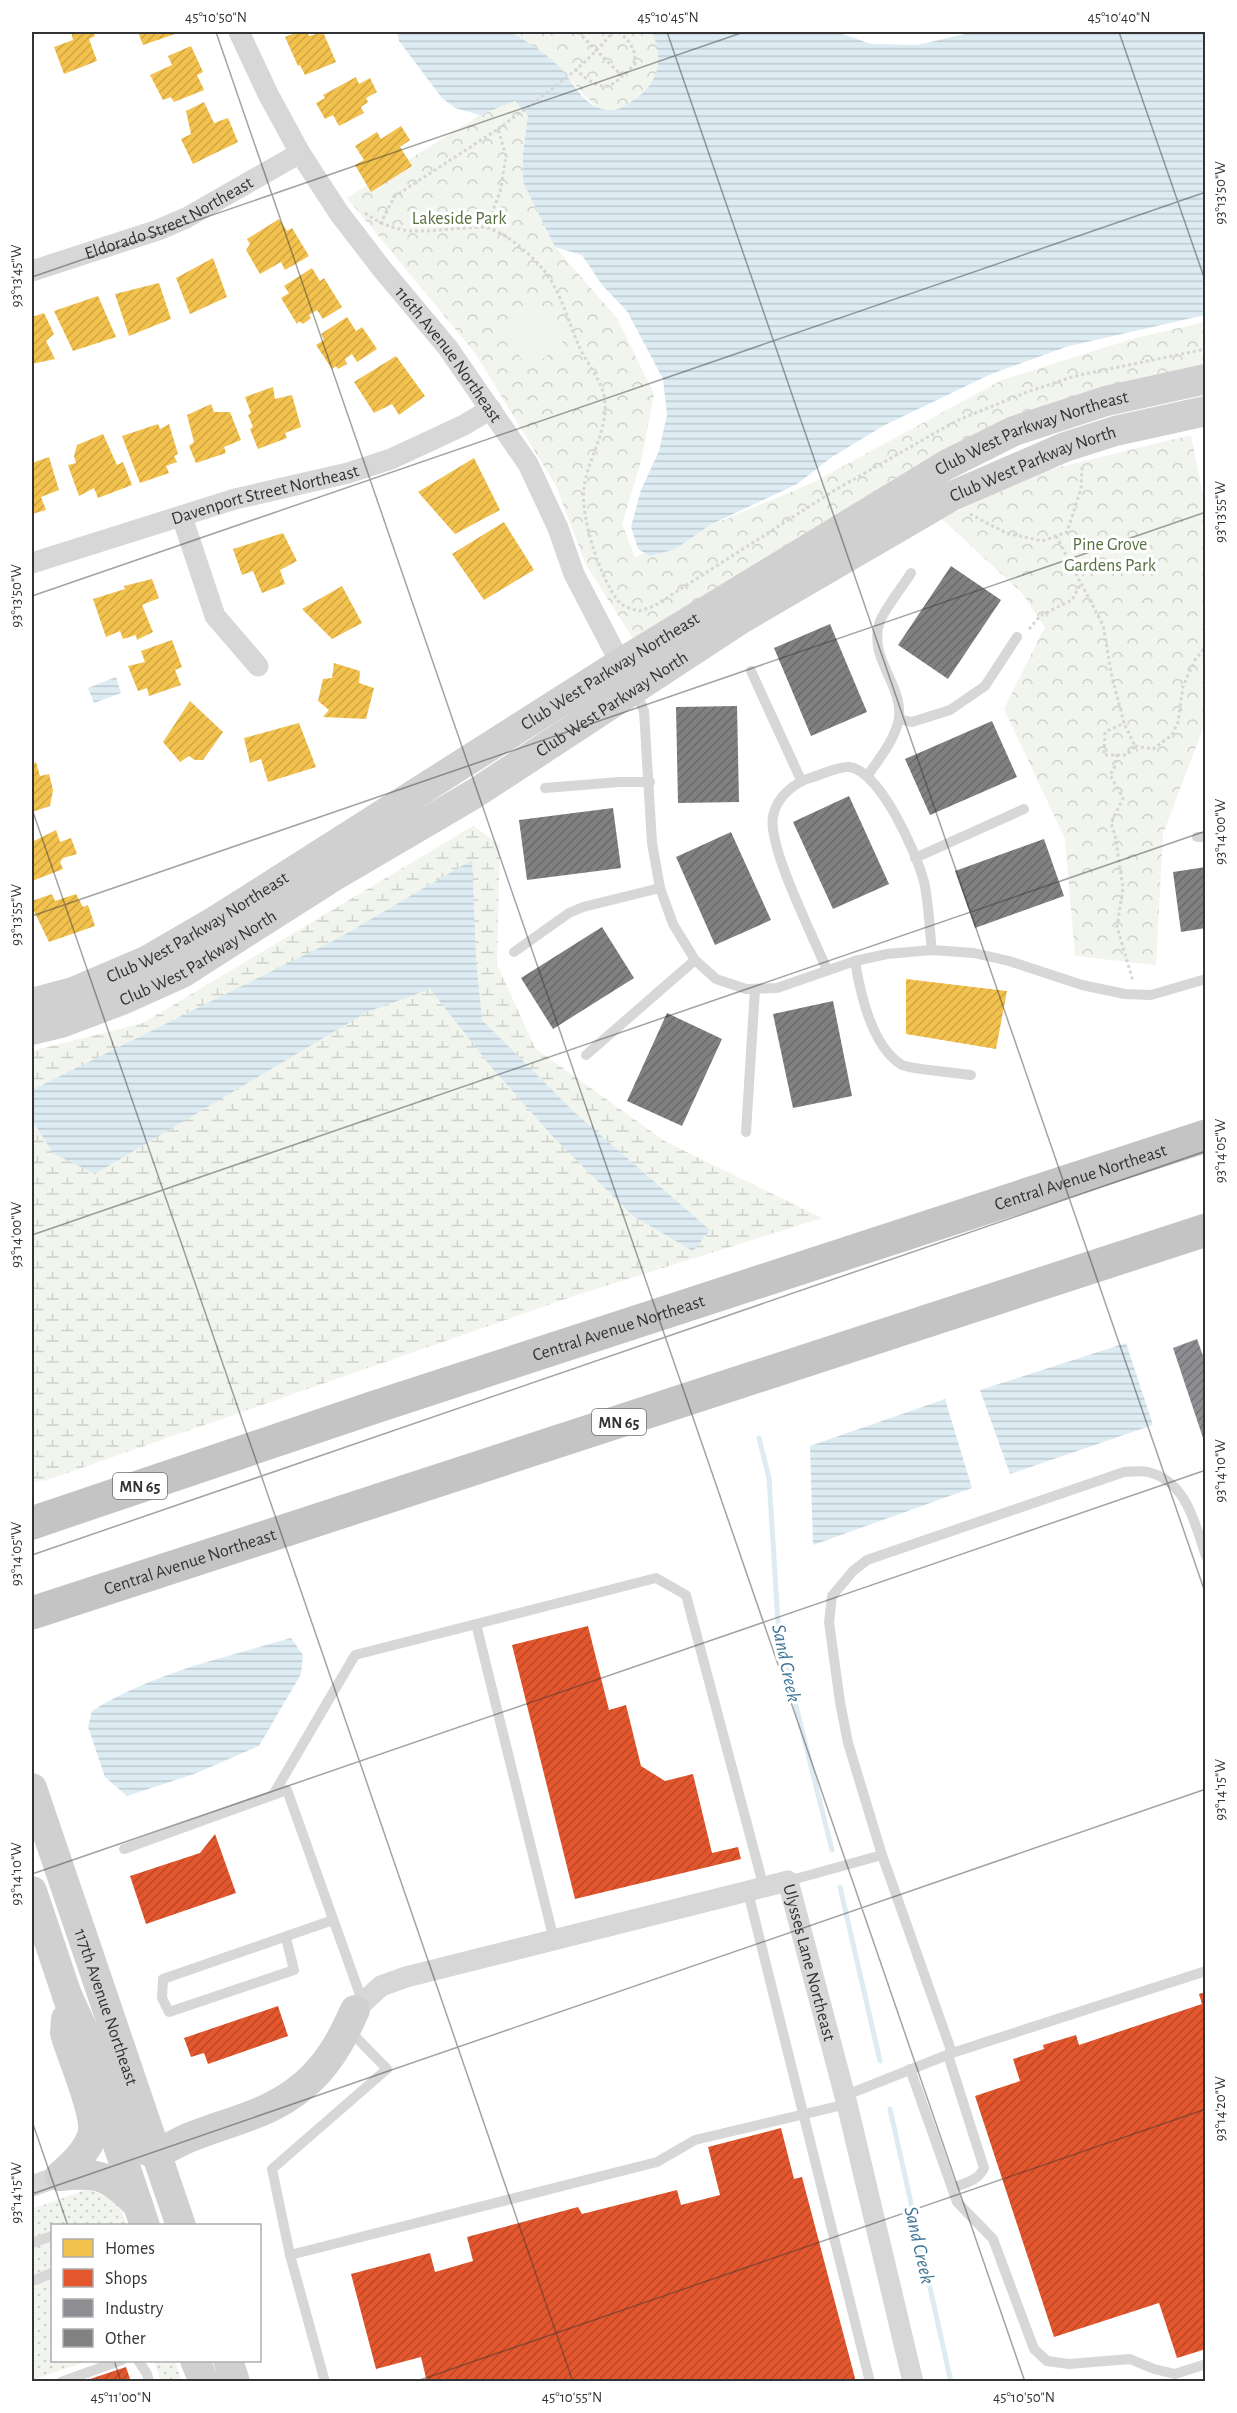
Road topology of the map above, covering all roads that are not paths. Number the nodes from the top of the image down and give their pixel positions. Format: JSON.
{"nodes":[{"id":1,"x":239,"y":32,"type":"edge"},
{"id":2,"x":300,"y":153,"type":"junction"},
{"id":3,"x":32,"y":271,"type":"edge"},
{"id":4,"x":1206,"y":379,"type":"edge"},
{"id":5,"x":491,"y":409,"type":"junction"},
{"id":6,"x":1206,"y":411,"type":"edge"},
{"id":7,"x":182,"y":517,"type":"junction"},
{"id":8,"x":32,"y":563,"type":"edge"},
{"id":9,"x":911,"y":573,"type":"dead end"},
{"id":10,"x":1017,"y":638,"type":"road end"},
{"id":11,"x":621,"y":663,"type":"junction"},
{"id":12,"x":258,"y":666,"type":"dead end"},
{"id":13,"x":751,"y":671,"type":"dead end"},
{"id":14,"x":635,"y":690,"type":"junction"},
{"id":15,"x":899,"y":720,"type":"junction"},
{"id":16,"x":868,"y":775,"type":"junction"},
{"id":17,"x":801,"y":780,"type":"junction"},
{"id":18,"x":650,"y":782,"type":"junction"},
{"id":19,"x":545,"y":788,"type":"dead end"},
{"id":20,"x":1024,"y":808,"type":"dead end"},
{"id":21,"x":915,"y":858,"type":"junction"},
{"id":22,"x":660,"y":888,"type":"junction"},
{"id":23,"x":932,"y":950,"type":"junction"},
{"id":24,"x":514,"y":952,"type":"dead end"},
{"id":25,"x":695,"y":960,"type":"junction"},
{"id":26,"x":855,"y":961,"type":"junction"},
{"id":27,"x":827,"y":970,"type":"junction"},
{"id":28,"x":1206,"y":979,"type":"edge"},
{"id":29,"x":755,"y":989,"type":"junction"},
{"id":30,"x":32,"y":1004,"type":"edge"},
{"id":31,"x":32,"y":1030,"type":"edge"},
{"id":32,"x":586,"y":1055,"type":"dead end"},
{"id":33,"x":971,"y":1075,"type":"dead end"},
{"id":34,"x":746,"y":1132,"type":"dead end"},
{"id":35,"x":1206,"y":1136,"type":"edge"},
{"id":36,"x":1206,"y":1230,"type":"edge"},
{"id":37,"x":32,"y":1523,"type":"edge"},
{"id":38,"x":1206,"y":1556,"type":"edge"},
{"id":39,"x":32,"y":1613,"type":"edge"},
{"id":40,"x":476,"y":1624,"type":"junction"},
{"id":41,"x":32,"y":1788,"type":"edge"},
{"id":42,"x":273,"y":1795,"type":"junction"},
{"id":43,"x":124,"y":1849,"type":"dead end"},
{"id":44,"x":882,"y":1855,"type":"junction"},
{"id":45,"x":788,"y":1881,"type":"junction"},
{"id":46,"x":32,"y":1891,"type":"edge"},
{"id":47,"x":756,"y":1891,"type":"junction"},
{"id":48,"x":333,"y":1920,"type":"junction"},
{"id":49,"x":286,"y":1938,"type":"junction"},
{"id":50,"x":554,"y":1940,"type":"junction"},
{"id":51,"x":1206,"y":1971,"type":"edge"},
{"id":52,"x":67,"y":1995,"type":"junction"},
{"id":53,"x":355,"y":2014,"type":"junction"},
{"id":54,"x":950,"y":2054,"type":"junction"},
{"id":55,"x":910,"y":2070,"type":"junction"},
{"id":56,"x":135,"y":2091,"type":"junction"},
{"id":57,"x":845,"y":2100,"type":"junction"},
{"id":58,"x":803,"y":2112,"type":"junction"},
{"id":59,"x":156,"y":2153,"type":"junction"},
{"id":60,"x":60,"y":2176,"type":"junction"},
{"id":61,"x":32,"y":2186,"type":"edge"},
{"id":62,"x":952,"y":2188,"type":"junction"},
{"id":63,"x":142,"y":2215,"type":"edge"},
{"id":64,"x":180,"y":2224,"type":"edge"},
{"id":65,"x":51,"y":2236,"type":"edge"},
{"id":66,"x":32,"y":2243,"type":"edge"},
{"id":67,"x":290,"y":2254,"type":"junction"},
{"id":68,"x":51,"y":2273,"type":"edge"},
{"id":69,"x":32,"y":2281,"type":"edge"},
{"id":70,"x":119,"y":2362,"type":"edge"},
{"id":71,"x":139,"y":2362,"type":"edge"},
{"id":72,"x":195,"y":2362,"type":"edge"},
{"id":73,"x":228,"y":2362,"type":"edge"},
{"id":74,"x":1206,"y":2364,"type":"edge"},
{"id":75,"x":61,"y":2382,"type":"edge"},
{"id":76,"x":149,"y":2382,"type":"edge"},
{"id":77,"x":204,"y":2382,"type":"edge"},
{"id":78,"x":235,"y":2382,"type":"edge"},
{"id":79,"x":325,"y":2382,"type":"edge"},
{"id":80,"x":870,"y":2382,"type":"edge"},
{"id":81,"x":913,"y":2382,"type":"edge"}],
"edges":[{"from":1,"to":2,"type":"street","name":"116th Avenue Northeast"},
{"from":2,"to":3,"type":"street","name":"Eldorado Street Northeast"},
{"from":2,"to":5,"type":"street","name":"116th Avenue Northeast"},
{"from":4,"to":11,"type":"street","name":"Club West Parkway Northeast"},
{"from":5,"to":7,"type":"street","name":"Davenport Street Northeast"},
{"from":5,"to":11,"type":"street","name":"116th Avenue Northeast"},
{"from":6,"to":14,"type":"street","name":"Club West Parkway North"},
{"from":7,"to":8,"type":"street","name":"Davenport Street Northeast"},
{"from":7,"to":12,"type":"street"},
{"from":9,"to":15,"type":"lane"},
{"from":10,"to":15,"type":"lane"},
{"from":11,"to":14,"type":"street","name":"116th Avenue Northeast"},
{"from":11,"to":30,"type":"street","name":"Club West Parkway Northeast"},
{"from":13,"to":17,"type":"lane"},
{"from":14,"to":18,"type":"lane"},
{"from":14,"to":31,"type":"street","name":"Club West Parkway North"},
{"from":15,"to":16,"type":"lane"},
{"from":16,"to":17,"type":"lane"},
{"from":16,"to":21,"type":"lane"},
{"from":17,"to":27,"type":"lane"},
{"from":18,"to":19,"type":"lane"},
{"from":18,"to":22,"type":"lane"},
{"from":20,"to":21,"type":"lane"},
{"from":21,"to":23,"type":"lane"},
{"from":22,"to":24,"type":"lane"},
{"from":22,"to":25,"type":"lane"},
{"from":23,"to":26,"type":"lane"},
{"from":23,"to":28,"type":"lane"},
{"from":25,"to":29,"type":"lane"},
{"from":25,"to":32,"type":"lane"},
{"from":26,"to":27,"type":"lane"},
{"from":26,"to":33,"type":"lane"},
{"from":27,"to":29,"type":"lane"},
{"from":29,"to":34,"type":"lane"},
{"from":35,"to":37,"type":"highway","name":"Central Avenue Northeast","number":"MN 65"},
{"from":36,"to":39,"type":"highway","name":"Central Avenue Northeast","number":"MN 65"},
{"from":38,"to":44,"type":"lane"},
{"from":40,"to":42,"type":"lane"},
{"from":40,"to":47,"type":"lane"},
{"from":40,"to":50,"type":"lane"},
{"from":41,"to":56,"type":"street","name":"117th Avenue Northeast"},
{"from":42,"to":43,"type":"lane"},
{"from":42,"to":48,"type":"lane"},
{"from":44,"to":45,"type":"lane"},
{"from":44,"to":54,"type":"lane"},
{"from":45,"to":47,"type":"street","name":"Ulysses Lane Northeast"},
{"from":45,"to":57,"type":"street","name":"Ulysses Lane Northeast"},
{"from":46,"to":52,"type":"street","name":"117th Avenue Northeast"},
{"from":47,"to":50,"type":"street","name":"Ulysses Lane Northeast"},
{"from":47,"to":58,"type":"lane"},
{"from":48,"to":49,"type":"lane"},
{"from":48,"to":53,"type":"lane"},
{"from":49,"to":49,"type":"lane"},
{"from":50,"to":53,"type":"street","name":"Ulysses Lane Northeast"},
{"from":51,"to":54,"type":"lane"},
{"from":52,"to":59,"type":"street"},
{"from":52,"to":60,"type":"street"},
{"from":52,"to":63,"type":"street","name":"117th Avenue Northeast"},
{"from":53,"to":56,"type":"street"},
{"from":53,"to":59,"type":"street"},
{"from":53,"to":67,"type":"lane"},
{"from":54,"to":55,"type":"lane"},
{"from":54,"to":62,"type":"lane"},
{"from":55,"to":57,"type":"lane"},
{"from":55,"to":62,"type":"lane"},
{"from":56,"to":59,"type":"street","name":"117th Avenue Northeast"},
{"from":57,"to":58,"type":"lane"},
{"from":57,"to":81,"type":"street","name":"Ulysses Lane Northeast"},
{"from":58,"to":67,"type":"lane"},
{"from":58,"to":80,"type":"lane"},
{"from":59,"to":64,"type":"street","name":"117th Avenue Northeast"},
{"from":60,"to":61,"type":"street"},
{"from":60,"to":63,"type":"street"},
{"from":62,"to":74,"type":"lane"},
{"from":65,"to":66,"type":"lane"},
{"from":67,"to":79,"type":"lane"},
{"from":68,"to":69,"type":"lane"},
{"from":70,"to":75,"type":"lane"},
{"from":71,"to":76,"type":"lane"},
{"from":72,"to":77,"type":"street"},
{"from":73,"to":78,"type":"street"}]}
